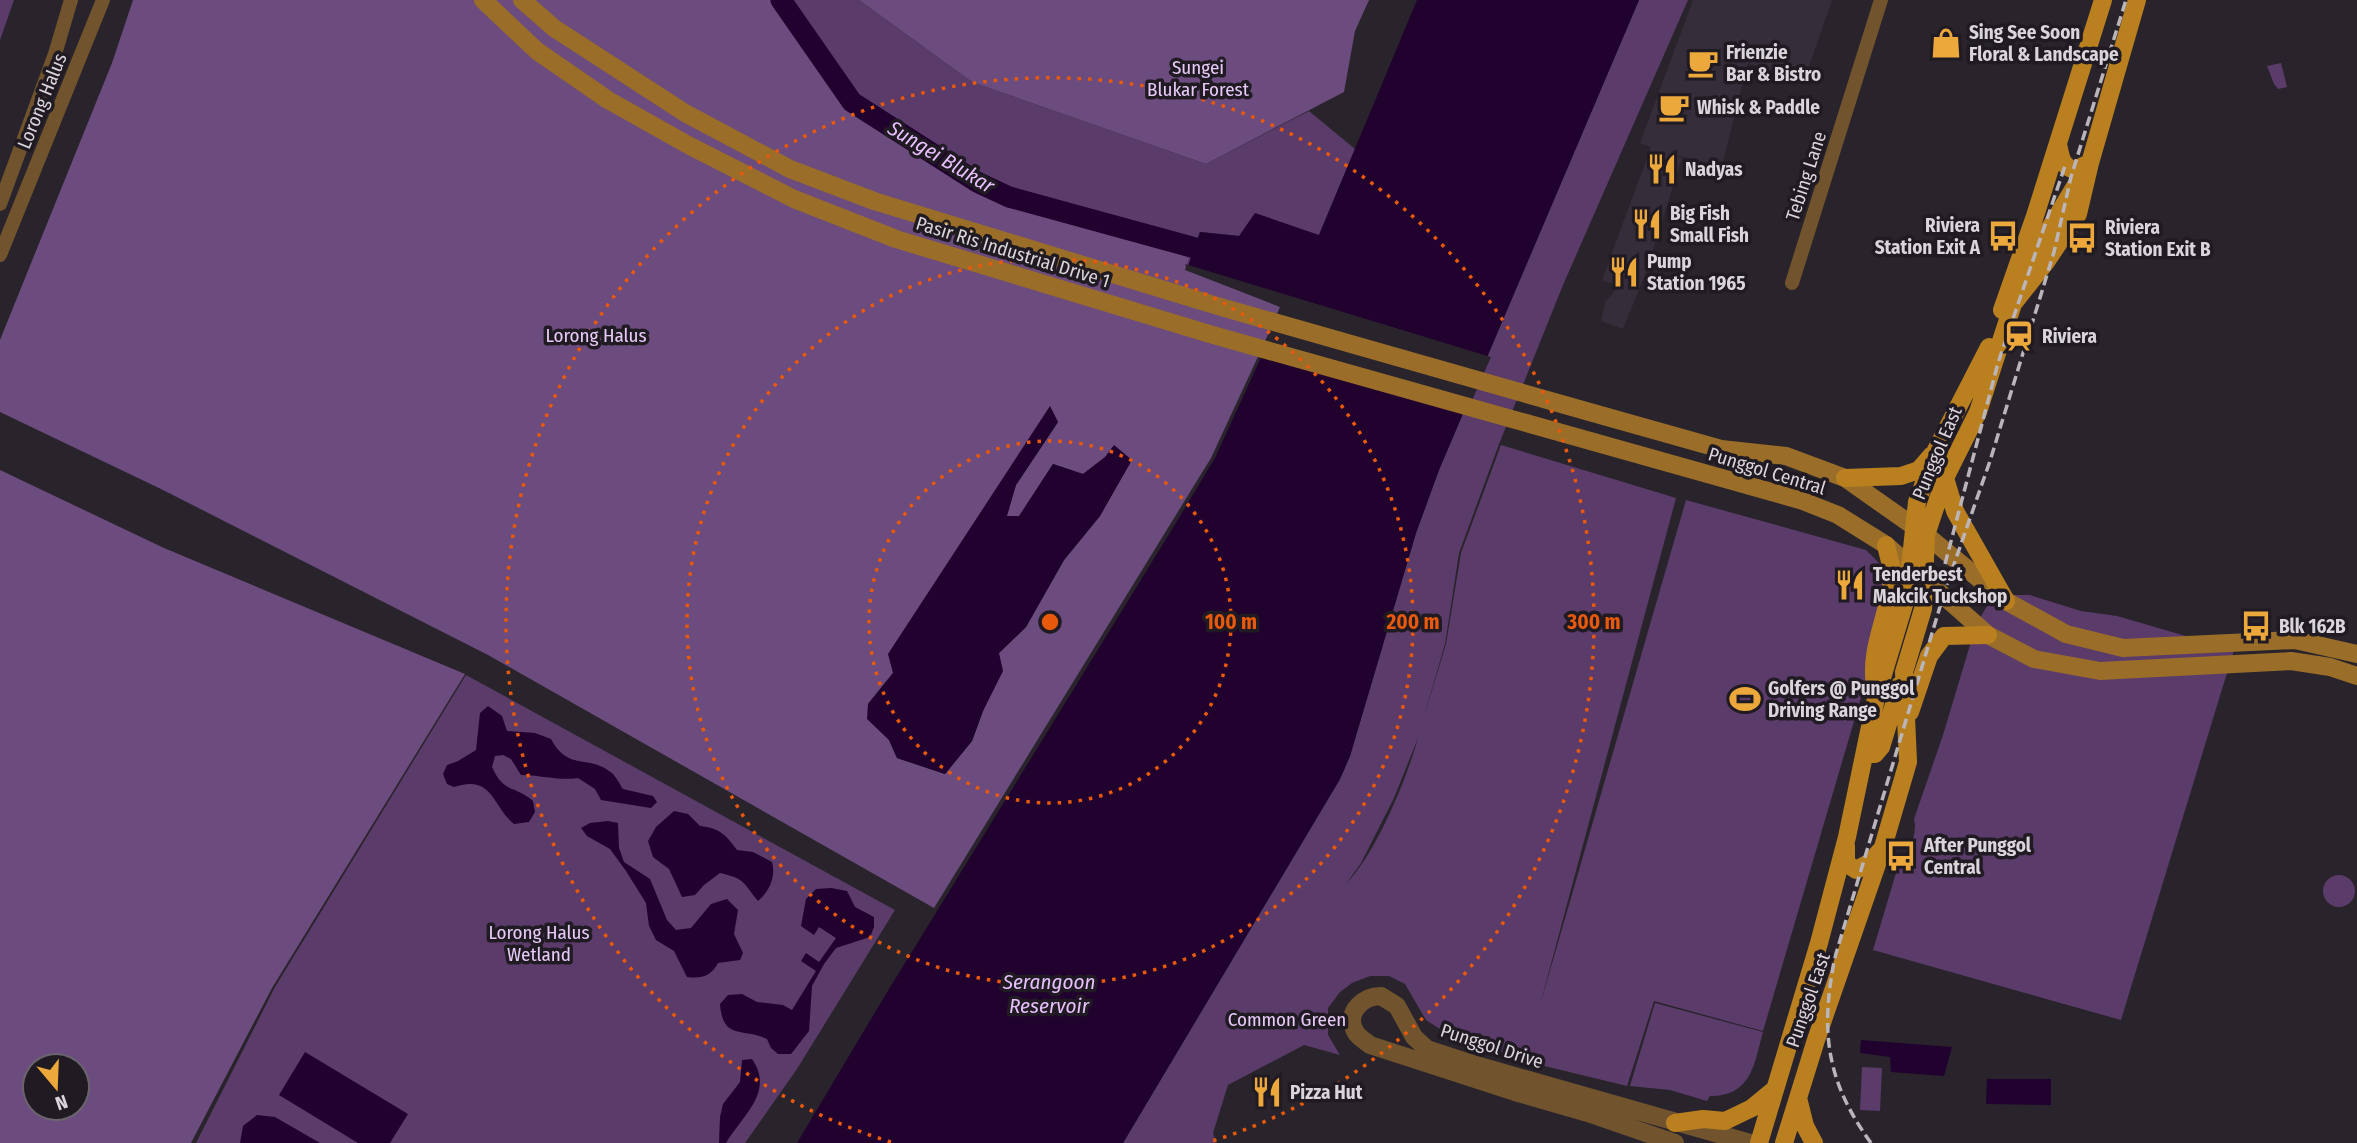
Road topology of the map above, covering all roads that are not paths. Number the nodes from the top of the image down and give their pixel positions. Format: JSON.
{"nodes":[{"id":1,"x":71,"y":0,"type":"edge"},
{"id":2,"x":103,"y":0,"type":"edge"},
{"id":3,"x":484,"y":0,"type":"edge"},
{"id":4,"x":522,"y":0,"type":"edge"},
{"id":5,"x":1881,"y":0,"type":"edge"},
{"id":6,"x":2137,"y":0,"type":"edge"},
{"id":7,"x":2101,"y":2,"type":"edge"},
{"id":8,"x":2058,"y":144,"type":"junction"},
{"id":9,"x":2090,"y":163,"type":"junction"},
{"id":10,"x":0,"y":204,"type":"edge"},
{"id":11,"x":0,"y":256,"type":"edge"},
{"id":12,"x":1792,"y":283,"type":"dead end"},
{"id":13,"x":1586,"y":411,"type":"joint"},
{"id":14,"x":1579,"y":439,"type":"joint"},
{"id":15,"x":1936,"y":450,"type":"junction"},
{"id":16,"x":1845,"y":478,"type":"junction"},
{"id":17,"x":1945,"y":478,"type":"junction"},
{"id":18,"x":1920,"y":530,"type":"junction"},
{"id":19,"x":1886,"y":545,"type":"junction"},
{"id":20,"x":1910,"y":567,"type":"junction"},
{"id":21,"x":1925,"y":580,"type":"junction"},
{"id":22,"x":2006,"y":601,"type":"junction"},
{"id":23,"x":1988,"y":635,"type":"junction"},
{"id":24,"x":2357,"y":654,"type":"edge"},
{"id":25,"x":1904,"y":672,"type":"junction"},
{"id":26,"x":2357,"y":676,"type":"edge"},
{"id":27,"x":1876,"y":698,"type":"junction"},
{"id":28,"x":1906,"y":722,"type":"junction"},
{"id":29,"x":1866,"y":754,"type":"junction"},
{"id":30,"x":1847,"y":837,"type":"junction"},
{"id":31,"x":1883,"y":847,"type":"junction"},
{"id":32,"x":1775,"y":1089,"type":"junction"},
{"id":33,"x":1798,"y":1098,"type":"junction"},
{"id":34,"x":1675,"y":1123,"type":"junction"},
{"id":35,"x":1675,"y":1143,"type":"edge"},
{"id":36,"x":1750,"y":1143,"type":"edge"},
{"id":37,"x":1759,"y":1143,"type":"edge"},
{"id":38,"x":1784,"y":1143,"type":"edge"},
{"id":39,"x":1814,"y":1143,"type":"edge"}],
"edges":[{"from":1,"to":10,"type":"street","name":"Lorong Halus"},
{"from":2,"to":11,"type":"street","name":"Lorong Halus"},
{"from":3,"to":14,"type":"main road","name":"Pasir Ris Industrial Drive 1"},
{"from":4,"to":13,"type":"main road","name":"Pasir Ris Industrial Drive 1"},
{"from":5,"to":12,"type":"street","name":"Tebing Lane"},
{"from":6,"to":9,"type":"main road","name":"Punggol East"},
{"from":7,"to":8,"type":"main road","name":"Punggol East"},
{"from":8,"to":9,"type":"main road"},
{"from":8,"to":15,"type":"main road","name":"Punggol East"},
{"from":9,"to":17,"type":"main road","name":"Punggol East"},
{"from":13,"to":16,"type":"main road","name":"Punggol Central"},
{"from":14,"to":19,"type":"main road","name":"Punggol Central"},
{"from":15,"to":16,"type":"main road"},
{"from":15,"to":18,"type":"main road","name":"Punggol East"},
{"from":16,"to":18,"type":"main road","name":"Punggol Central"},
{"from":17,"to":18,"type":"main road","name":"Punggol East"},
{"from":17,"to":22,"type":"main road"},
{"from":18,"to":20,"type":"main road","name":"Punggol East"},
{"from":18,"to":21,"type":"main road","name":"Punggol East"},
{"from":18,"to":22,"type":"main road","name":"Punggol Central"},
{"from":19,"to":20,"type":"main road","name":"Punggol Central"},
{"from":19,"to":27,"type":"main road"},
{"from":20,"to":21,"type":"main road","name":"Punggol Central"},
{"from":20,"to":27,"type":"main road","name":"Punggol East"},
{"from":21,"to":23,"type":"main road","name":"Punggol Central"},
{"from":21,"to":25,"type":"main road","name":"Punggol East"},
{"from":22,"to":24,"type":"main road","name":"Punggol Central"},
{"from":23,"to":26,"type":"main road","name":"Punggol Central"},
{"from":23,"to":28,"type":"main road"},
{"from":25,"to":28,"type":"main road","name":"Punggol East"},
{"from":25,"to":29,"type":"main road"},
{"from":27,"to":29,"type":"main road","name":"Punggol East"},
{"from":28,"to":31,"type":"main road","name":"Punggol East"},
{"from":29,"to":30,"type":"main road","name":"Punggol East"},
{"from":30,"to":31,"type":"main road"},
{"from":30,"to":32,"type":"main road","name":"Punggol East"},
{"from":31,"to":33,"type":"main road","name":"Punggol East"},
{"from":32,"to":34,"type":"main road"},
{"from":32,"to":37,"type":"main road","name":"Punggol East"},
{"from":33,"to":38,"type":"main road","name":"Punggol East"},
{"from":33,"to":39,"type":"main road"},
{"from":34,"to":35,"type":"street","name":"Punggol Drive"},
{"from":34,"to":36,"type":"street","name":"Punggol Drive"}]}
